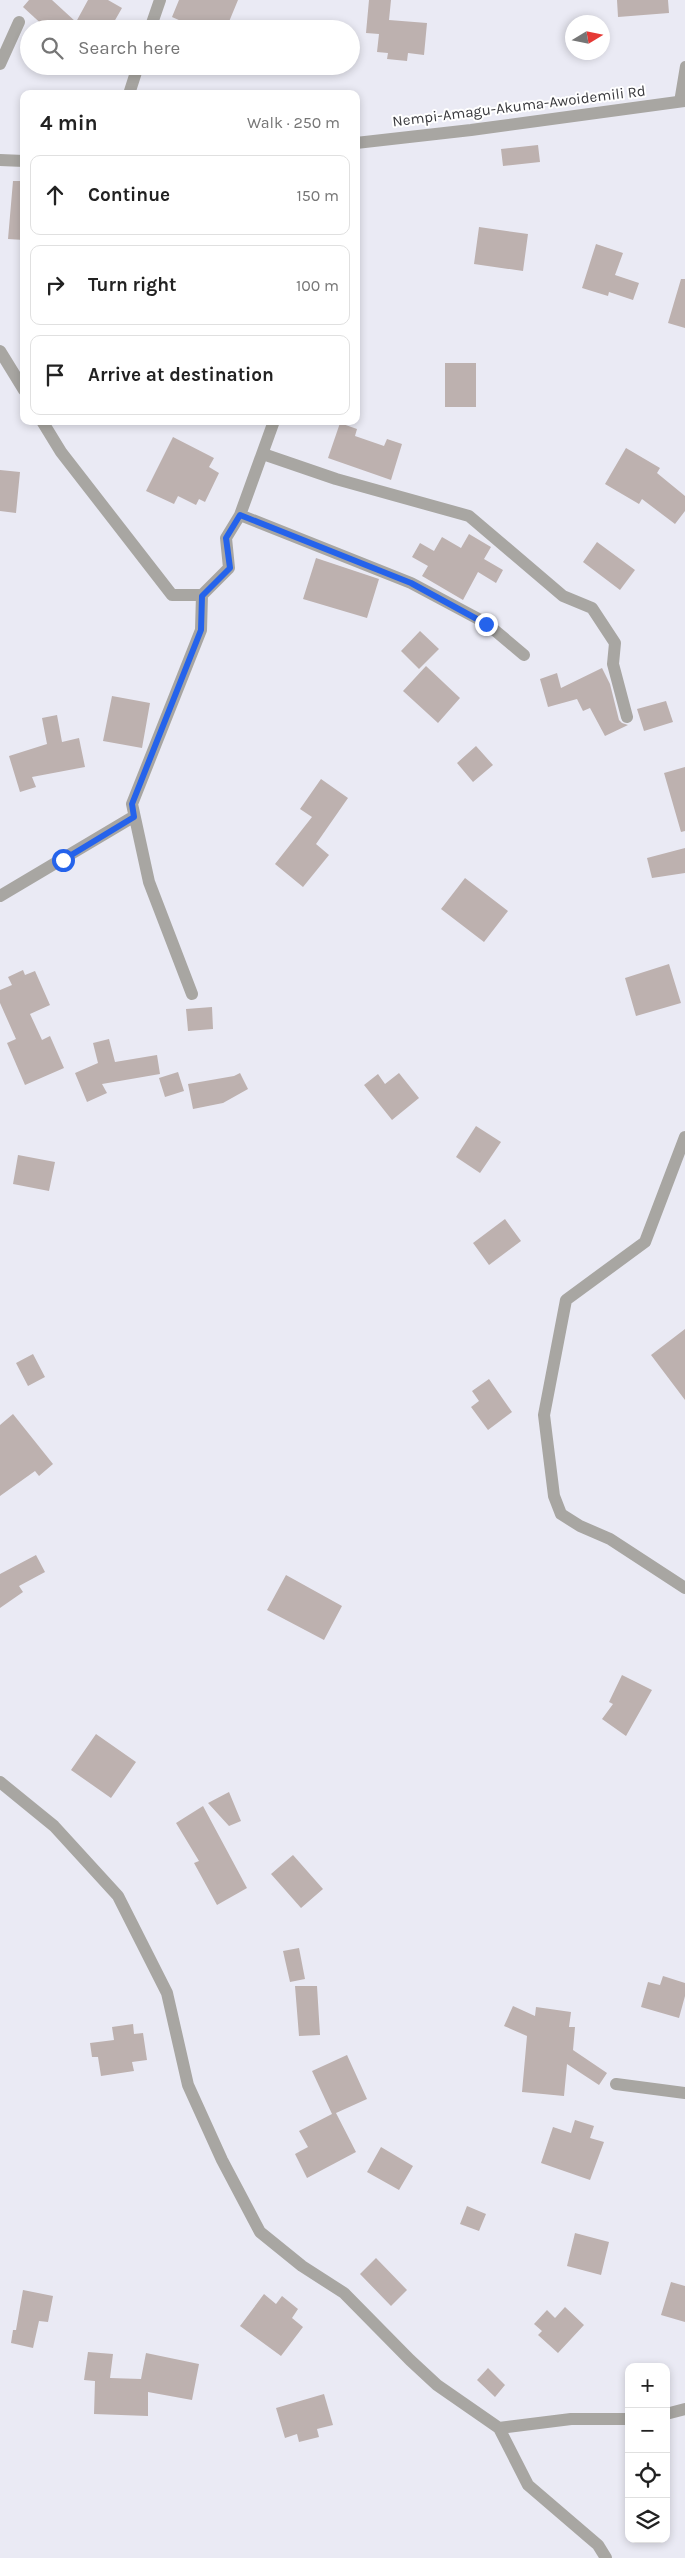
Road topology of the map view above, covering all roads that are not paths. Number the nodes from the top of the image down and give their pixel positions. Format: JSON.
{"nodes":[{"id":1,"x":160,"y":0,"type":"edge"},
{"id":2,"x":153,"y":20,"type":"edge"},
{"id":3,"x":19,"y":22,"type":"dead end"},
{"id":4,"x":0,"y":64,"type":"edge"},
{"id":5,"x":685,"y":66,"type":"edge"},
{"id":6,"x":135,"y":75,"type":"edge"},
{"id":7,"x":130,"y":90,"type":"edge"},
{"id":8,"x":682,"y":102,"type":"edge"},
{"id":9,"x":360,"y":142,"type":"edge"},
{"id":10,"x":0,"y":160,"type":"edge"},
{"id":11,"x":20,"y":160,"type":"edge"},
{"id":12,"x":0,"y":351,"type":"edge"},
{"id":13,"x":20,"y":384,"type":"edge"},
{"id":14,"x":44,"y":425,"type":"edge"},
{"id":15,"x":273,"y":425,"type":"edge"},
{"id":16,"x":263,"y":454,"type":"junction"},
{"id":17,"x":240,"y":515,"type":"junction"},
{"id":18,"x":202,"y":596,"type":"junction"},
{"id":19,"x":524,"y":655,"type":"dead end"},
{"id":20,"x":627,"y":717,"type":"dead end"},
{"id":21,"x":134,"y":817,"type":"junction"},
{"id":22,"x":0,"y":896,"type":"edge"},
{"id":23,"x":192,"y":994,"type":"dead end"},
{"id":24,"x":685,"y":1137,"type":"edge"},
{"id":25,"x":685,"y":1588,"type":"edge"},
{"id":26,"x":0,"y":1782,"type":"edge"},
{"id":27,"x":616,"y":2084,"type":"dead end"},
{"id":28,"x":685,"y":2093,"type":"edge"},
{"id":29,"x":685,"y":2409,"type":"edge"},
{"id":30,"x":670,"y":2413,"type":"edge"},
{"id":31,"x":625,"y":2419,"type":"edge"},
{"id":32,"x":499,"y":2428,"type":"junction"},
{"id":33,"x":606,"y":2558,"type":"edge"}],
"edges":[{"from":1,"to":2,"type":"street"},
{"from":3,"to":4,"type":"street"},
{"from":5,"to":8,"type":"lane"},
{"from":6,"to":7,"type":"street"},
{"from":8,"to":9,"type":"street","name":"Nempi-Amagu-Akuma-Awoidemili Rd"},
{"from":10,"to":11,"type":"street"},
{"from":12,"to":13,"type":"street"},
{"from":14,"to":18,"type":"street"},
{"from":15,"to":16,"type":"street"},
{"from":16,"to":17,"type":"street"},
{"from":16,"to":20,"type":"street"},
{"from":17,"to":18,"type":"street"},
{"from":17,"to":19,"type":"street"},
{"from":18,"to":21,"type":"street"},
{"from":21,"to":22,"type":"street"},
{"from":21,"to":23,"type":"street"},
{"from":24,"to":25,"type":"street"},
{"from":26,"to":32,"type":"street"},
{"from":27,"to":28,"type":"street"},
{"from":29,"to":30,"type":"street"},
{"from":31,"to":32,"type":"street"},
{"from":32,"to":33,"type":"street"}]}
